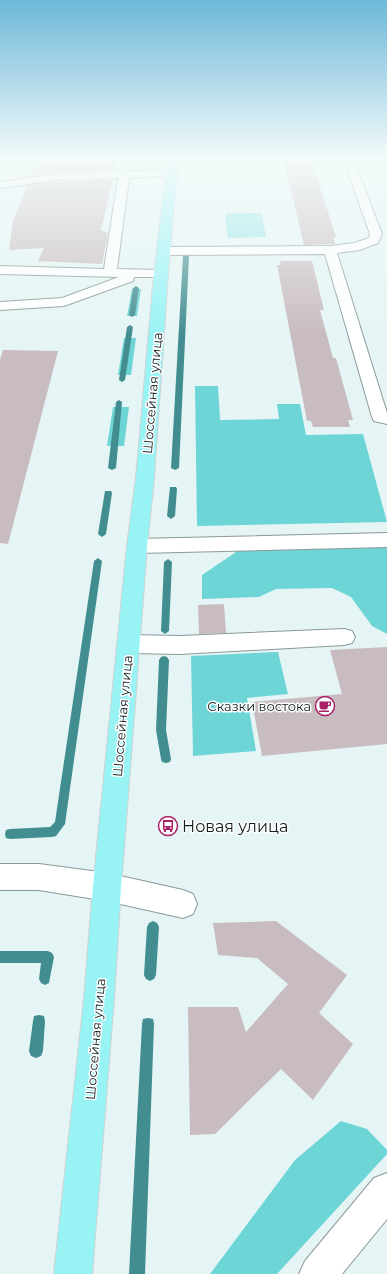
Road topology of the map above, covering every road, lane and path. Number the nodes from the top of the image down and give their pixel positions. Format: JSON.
{"nodes":[{"id":1,"x":118,"y":217,"type":"edge"},
{"id":2,"x":164,"y":217,"type":"edge"},
{"id":3,"x":370,"y":217,"type":"edge"},
{"id":4,"x":330,"y":250,"type":"junction"},
{"id":5,"x":156,"y":266,"type":"junction"},
{"id":6,"x":0,"y":270,"type":"edge"},
{"id":7,"x":110,"y":273,"type":"junction"},
{"id":8,"x":0,"y":306,"type":"edge"},
{"id":9,"x":387,"y":419,"type":"edge"},
{"id":10,"x":387,"y":540,"type":"edge"},
{"id":11,"x":137,"y":546,"type":"junction"},
{"id":12,"x":344,"y":637,"type":"dead end"},
{"id":13,"x":128,"y":644,"type":"junction"},
{"id":14,"x":0,"y":877,"type":"edge"},
{"id":15,"x":107,"y":887,"type":"junction"},
{"id":16,"x":183,"y":904,"type":"dead end"},
{"id":17,"x":387,"y":1191,"type":"edge"},
{"id":18,"x":73,"y":1274,"type":"edge"},
{"id":19,"x":318,"y":1274,"type":"edge"}],
"edges":[{"from":1,"to":7,"type":"street"},
{"from":2,"to":5,"type":"main road","name":"Шоссейная улица"},
{"from":3,"to":4,"type":"street"},
{"from":4,"to":5,"type":"street"},
{"from":4,"to":9,"type":"street"},
{"from":5,"to":7,"type":"street"},
{"from":5,"to":8,"type":"street"},
{"from":5,"to":11,"type":"main road","name":"Шоссейная улица"},
{"from":6,"to":7,"type":"street"},
{"from":10,"to":11,"type":"street"},
{"from":11,"to":13,"type":"main road","name":"Шоссейная улица"},
{"from":12,"to":13,"type":"street"},
{"from":13,"to":15,"type":"main road","name":"Шоссейная улица"},
{"from":14,"to":15,"type":"street"},
{"from":15,"to":16,"type":"street"},
{"from":15,"to":18,"type":"main road","name":"Шоссейная улица"},
{"from":17,"to":19,"type":"street"}]}
